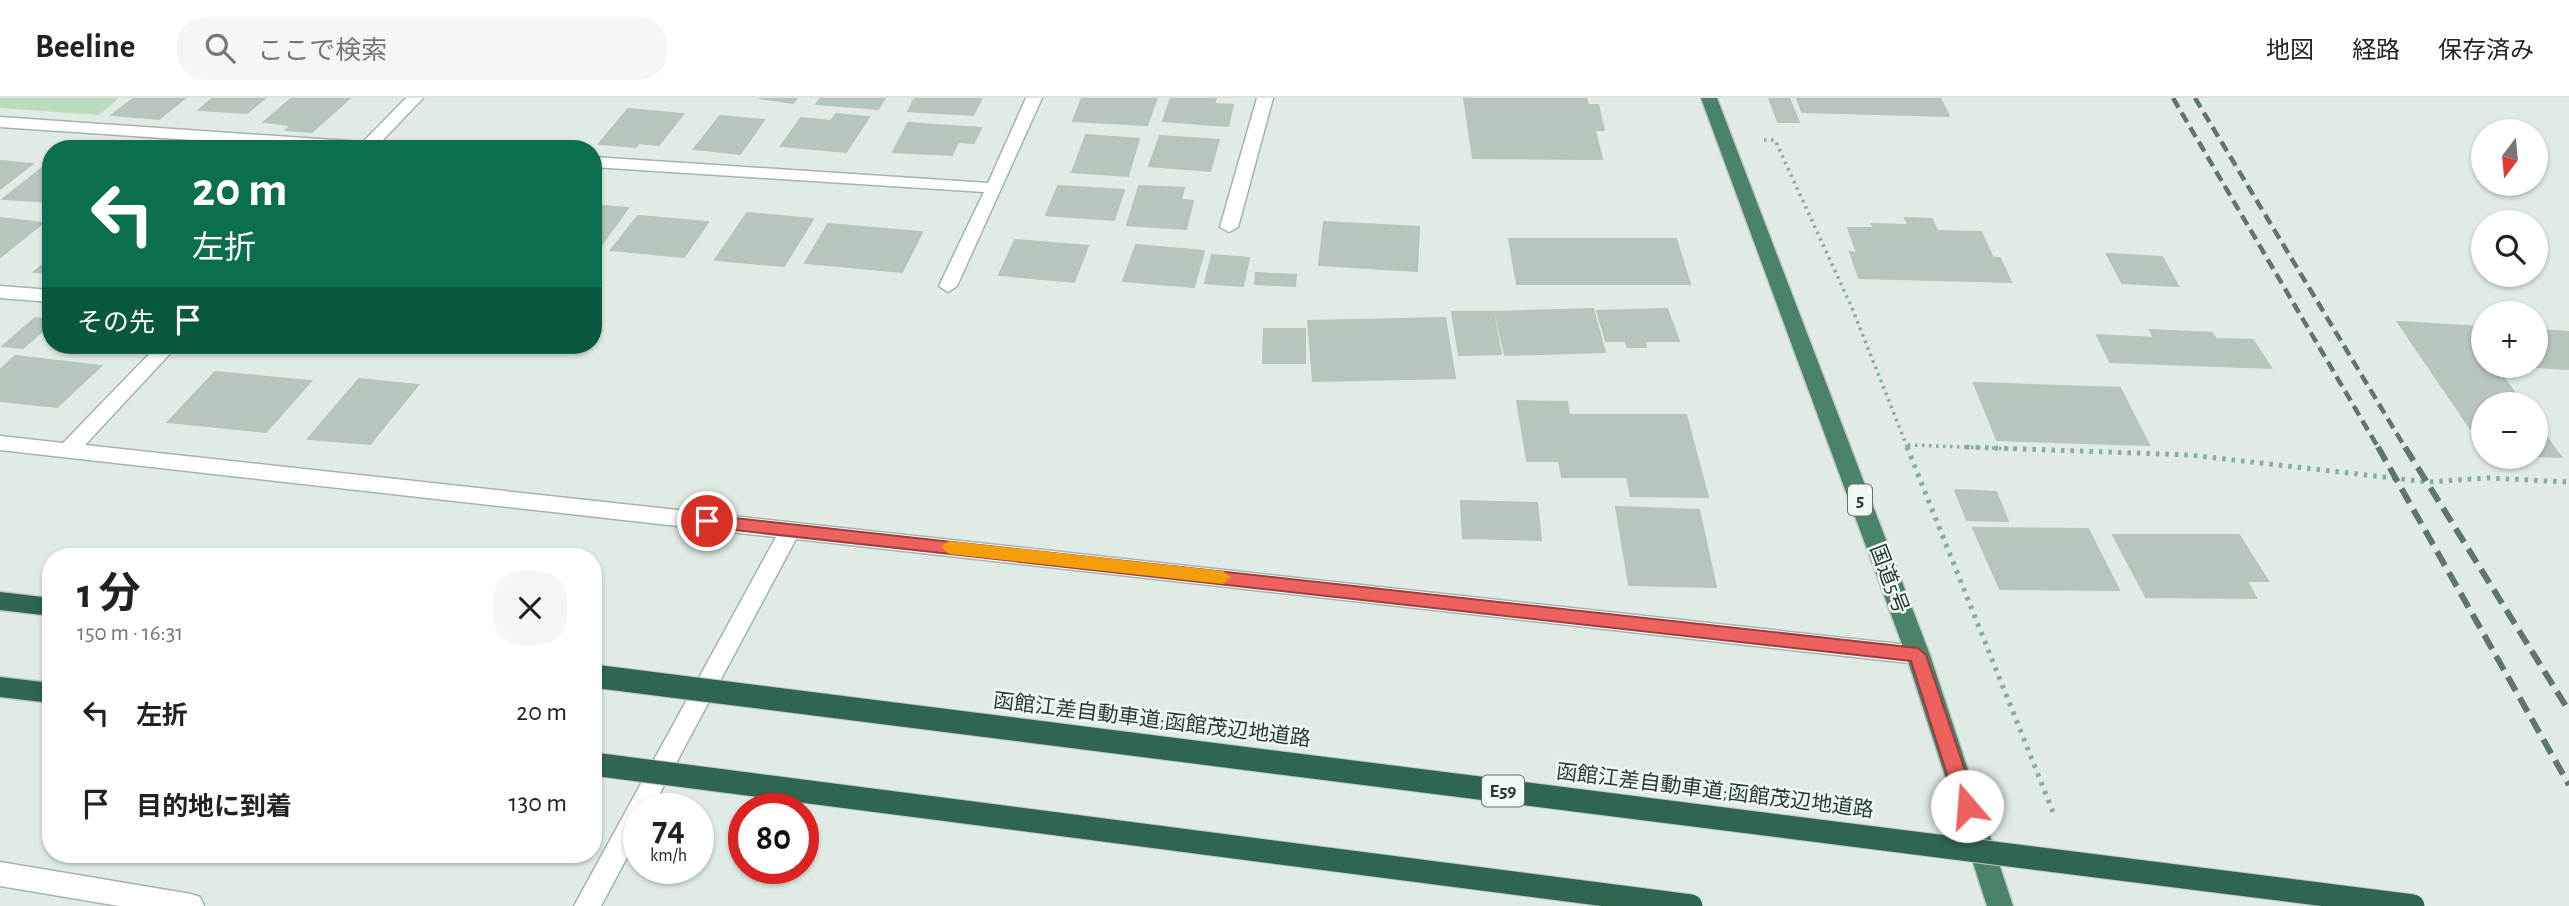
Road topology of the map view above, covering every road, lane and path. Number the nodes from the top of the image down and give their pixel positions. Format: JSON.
{"nodes":[{"id":1,"x":415,"y":98,"type":"edge"},
{"id":2,"x":1034,"y":98,"type":"edge"},
{"id":3,"x":1265,"y":98,"type":"edge"},
{"id":4,"x":1709,"y":98,"type":"edge"},
{"id":5,"x":0,"y":122,"type":"edge"},
{"id":6,"x":1724,"y":138,"type":"junction"},
{"id":7,"x":253,"y":140,"type":"edge"},
{"id":8,"x":374,"y":140,"type":"edge"},
{"id":9,"x":602,"y":163,"type":"edge"},
{"id":10,"x":994,"y":188,"type":"junction"},
{"id":11,"x":1229,"y":227,"type":"dead end"},
{"id":12,"x":947,"y":286,"type":"dead end"},
{"id":13,"x":0,"y":292,"type":"edge"},
{"id":14,"x":42,"y":295,"type":"edge"},
{"id":15,"x":160,"y":354,"type":"edge"},
{"id":16,"x":0,"y":443,"type":"edge"},
{"id":17,"x":1908,"y":445,"type":"junction"},
{"id":18,"x":68,"y":450,"type":"junction"},
{"id":19,"x":2569,"y":482,"type":"edge"},
{"id":20,"x":790,"y":530,"type":"junction"},
{"id":21,"x":0,"y":601,"type":"edge"},
{"id":22,"x":42,"y":606,"type":"edge"},
{"id":23,"x":1918,"y":655,"type":"junction"},
{"id":24,"x":602,"y":677,"type":"edge"},
{"id":25,"x":0,"y":687,"type":"edge"},
{"id":26,"x":42,"y":692,"type":"edge"},
{"id":27,"x":602,"y":765,"type":"edge"},
{"id":28,"x":648,"y":793,"type":"edge"},
{"id":29,"x":2060,"y":829,"type":"dead end"},
{"id":30,"x":623,"y":839,"type":"edge"},
{"id":31,"x":0,"y":874,"type":"edge"},
{"id":32,"x":191,"y":906,"type":"edge"},
{"id":33,"x":587,"y":906,"type":"edge"},
{"id":34,"x":1691,"y":906,"type":"edge"},
{"id":35,"x":2000,"y":906,"type":"edge"},
{"id":36,"x":2413,"y":906,"type":"edge"}],
"edges":[{"from":1,"to":8,"type":"street"},
{"from":2,"to":10,"type":"street"},
{"from":3,"to":11,"type":"street"},
{"from":4,"to":6,"type":"highway","name":"国道5号","number":"5"},
{"from":5,"to":7,"type":"street"},
{"from":6,"to":17,"type":"path"},
{"from":6,"to":23,"type":"highway","name":"国道5号","number":"5"},
{"from":9,"to":10,"type":"street"},
{"from":10,"to":12,"type":"street"},
{"from":13,"to":14,"type":"street"},
{"from":15,"to":18,"type":"street"},
{"from":16,"to":18,"type":"street"},
{"from":17,"to":19,"type":"path"},
{"from":17,"to":29,"type":"path"},
{"from":18,"to":20,"type":"street"},
{"from":20,"to":23,"type":"street"},
{"from":20,"to":28,"type":"street"},
{"from":21,"to":22,"type":"highway"},
{"from":23,"to":35,"type":"highway","name":"国道5号","number":"5"},
{"from":24,"to":36,"type":"highway","name":"函館江差自動車道;函館茂辺地道路","number":"E59","bridge":true},
{"from":25,"to":26,"type":"highway"},
{"from":27,"to":34,"type":"highway","bridge":true},
{"from":30,"to":33,"type":"street"},
{"from":31,"to":32,"type":"street"}]}
